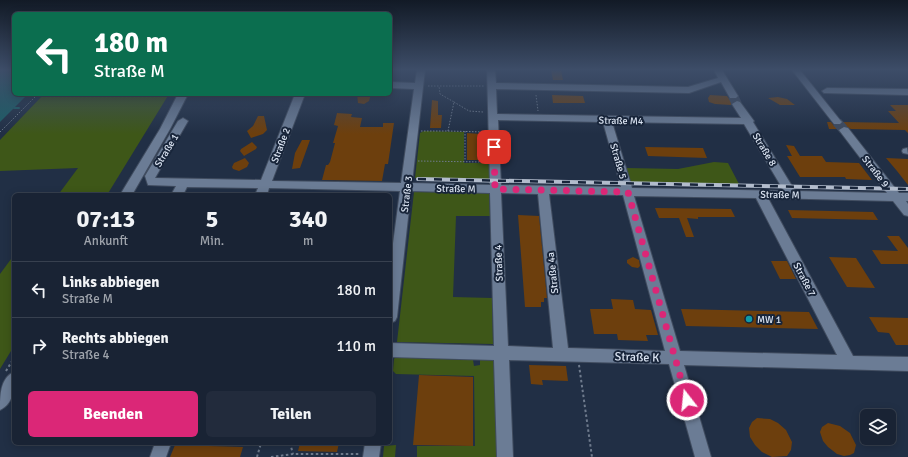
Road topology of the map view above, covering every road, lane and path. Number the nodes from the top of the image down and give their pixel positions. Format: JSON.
{"nodes":[{"id":1,"x":418,"y":91,"type":"edge"},
{"id":2,"x":440,"y":91,"type":"edge"},
{"id":3,"x":492,"y":91,"type":"edge"},
{"id":4,"x":536,"y":91,"type":"edge"},
{"id":5,"x":730,"y":91,"type":"tunnel mouth"},
{"id":6,"x":813,"y":91,"type":"edge"},
{"id":7,"x":881,"y":91,"type":"edge"},
{"id":8,"x":908,"y":92,"type":"edge"},
{"id":9,"x":36,"y":96,"type":"edge"},
{"id":10,"x":182,"y":96,"type":"edge"},
{"id":11,"x":299,"y":96,"type":"edge"},
{"id":12,"x":454,"y":102,"type":"junction"},
{"id":13,"x":493,"y":115,"type":"junction"},
{"id":14,"x":539,"y":118,"type":"junction"},
{"id":15,"x":607,"y":120,"type":"junction"},
{"id":16,"x":184,"y":121,"type":"dead end"},
{"id":17,"x":749,"y":121,"type":"junction"},
{"id":18,"x":414,"y":131,"type":"junction"},
{"id":19,"x":448,"y":131,"type":"junction"},
{"id":20,"x":465,"y":131,"type":"junction"},
{"id":21,"x":0,"y":132,"type":"edge"},
{"id":22,"x":493,"y":132,"type":"junction"},
{"id":23,"x":410,"y":161,"type":"junction"},
{"id":24,"x":465,"y":162,"type":"junction"},
{"id":25,"x":494,"y":162,"type":"junction"},
{"id":26,"x":150,"y":179,"type":"joint"},
{"id":27,"x":183,"y":183,"type":"junction"},
{"id":28,"x":265,"y":184,"type":"junction"},
{"id":29,"x":407,"y":187,"type":"junction"},
{"id":30,"x":495,"y":189,"type":"junction"},
{"id":31,"x":543,"y":190,"type":"junction"},
{"id":32,"x":628,"y":192,"type":"junction"},
{"id":33,"x":127,"y":193,"type":"edge"},
{"id":34,"x":177,"y":193,"type":"edge"},
{"id":35,"x":262,"y":193,"type":"edge"},
{"id":36,"x":760,"y":194,"type":"junction"},
{"id":37,"x":792,"y":195,"type":"junction"},
{"id":38,"x":896,"y":197,"type":"junction"},
{"id":39,"x":908,"y":197,"type":"edge"},
{"id":40,"x":908,"y":212,"type":"edge"},
{"id":41,"x":392,"y":302,"type":"edge"},
{"id":42,"x":392,"y":350,"type":"edge"},
{"id":43,"x":502,"y":353,"type":"junction"},
{"id":44,"x":561,"y":355,"type":"junction"},
{"id":45,"x":577,"y":356,"type":"junction"},
{"id":46,"x":675,"y":358,"type":"junction"},
{"id":47,"x":849,"y":363,"type":"junction"},
{"id":48,"x":908,"y":364,"type":"edge"},
{"id":49,"x":12,"y":366,"type":"edge"},
{"id":50,"x":9,"y":377,"type":"edge"},
{"id":51,"x":0,"y":402,"type":"edge"},
{"id":52,"x":162,"y":445,"type":"edge"},
{"id":53,"x":261,"y":445,"type":"edge"},
{"id":54,"x":291,"y":445,"type":"edge"},
{"id":55,"x":372,"y":451,"type":"edge"},
{"id":56,"x":294,"y":454,"type":"junction"},
{"id":57,"x":158,"y":457,"type":"edge"},
{"id":58,"x":258,"y":457,"type":"edge"},
{"id":59,"x":271,"y":457,"type":"edge"},
{"id":60,"x":505,"y":457,"type":"edge"},
{"id":61,"x":592,"y":457,"type":"edge"},
{"id":62,"x":703,"y":457,"type":"edge"}],
"edges":[{"from":1,"to":18,"type":"street","name":"Straße 3"},
{"from":2,"to":12,"type":"path"},
{"from":3,"to":13,"type":"street","name":"Straße 4"},
{"from":4,"to":14,"type":"path"},
{"from":5,"to":17,"type":"street","name":"Straße 8"},
{"from":6,"to":38,"type":"street","name":"Straße 9"},
{"from":7,"to":8,"type":"street"},
{"from":9,"to":21,"type":"path"},
{"from":10,"to":33,"type":"street"},
{"from":11,"to":28,"type":"street","name":"Straße 2"},
{"from":12,"to":13,"type":"path"},
{"from":12,"to":19,"type":"path"},
{"from":13,"to":14,"type":"street","name":"Straße M4"},
{"from":13,"to":22,"type":"street","name":"Straße 4"},
{"from":14,"to":15,"type":"street","name":"Straße M4"},
{"from":15,"to":17,"type":"street","name":"Straße M4"},
{"from":15,"to":32,"type":"street","name":"Straße 5"},
{"from":16,"to":26,"type":"street","name":"Straße 1"},
{"from":17,"to":37,"type":"street","name":"Straße 8"},
{"from":18,"to":19,"type":"path"},
{"from":18,"to":23,"type":"street","name":"Straße 3"},
{"from":19,"to":20,"type":"path"},
{"from":20,"to":22,"type":"path"},
{"from":20,"to":24,"type":"path"},
{"from":22,"to":25,"type":"street","name":"Straße 4"},
{"from":23,"to":24,"type":"path"},
{"from":23,"to":29,"type":"street","name":"Straße 3"},
{"from":24,"to":25,"type":"path"},
{"from":25,"to":30,"type":"street","name":"Straße 4"},
{"from":26,"to":27,"type":"street","name":"Straße M"},
{"from":27,"to":28,"type":"street","name":"Straße M"},
{"from":27,"to":34,"type":"street"},
{"from":28,"to":29,"type":"street","name":"Straße M"},
{"from":28,"to":35,"type":"street","name":"Straße 2"},
{"from":29,"to":30,"type":"street","name":"Straße M"},
{"from":29,"to":41,"type":"street","name":"Straße 3"},
{"from":30,"to":31,"type":"street","name":"Straße M"},
{"from":30,"to":43,"type":"street","name":"Straße 4"},
{"from":31,"to":32,"type":"street","name":"Straße M"},
{"from":31,"to":44,"type":"street","name":"Straße 4a"},
{"from":32,"to":36,"type":"street","name":"Straße M"},
{"from":32,"to":46,"type":"street","name":"Straße 5"},
{"from":36,"to":37,"type":"street","name":"Straße M"},
{"from":36,"to":47,"type":"street","name":"Straße 7"},
{"from":37,"to":38,"type":"street","name":"Straße M"},
{"from":38,"to":39,"type":"street","name":"Straße M"},
{"from":38,"to":40,"type":"street","name":"Straße 9"},
{"from":42,"to":43,"type":"street","name":"Straße K"},
{"from":43,"to":44,"type":"street","name":"Straße K"},
{"from":43,"to":60,"type":"street","name":"Straße 4"},
{"from":44,"to":45,"type":"street","name":"Straße K"},
{"from":45,"to":46,"type":"street","name":"Straße K"},
{"from":45,"to":61,"type":"path"},
{"from":46,"to":47,"type":"street","name":"Straße K"},
{"from":46,"to":62,"type":"street","name":"Straße 5"},
{"from":47,"to":48,"type":"street","name":"Straße K"},
{"from":49,"to":50,"type":"path"},
{"from":50,"to":51,"type":"street"},
{"from":52,"to":57,"type":"street"},
{"from":53,"to":58,"type":"path"},
{"from":54,"to":56,"type":"path"},
{"from":55,"to":56,"type":"path"},
{"from":56,"to":59,"type":"path"}]}
